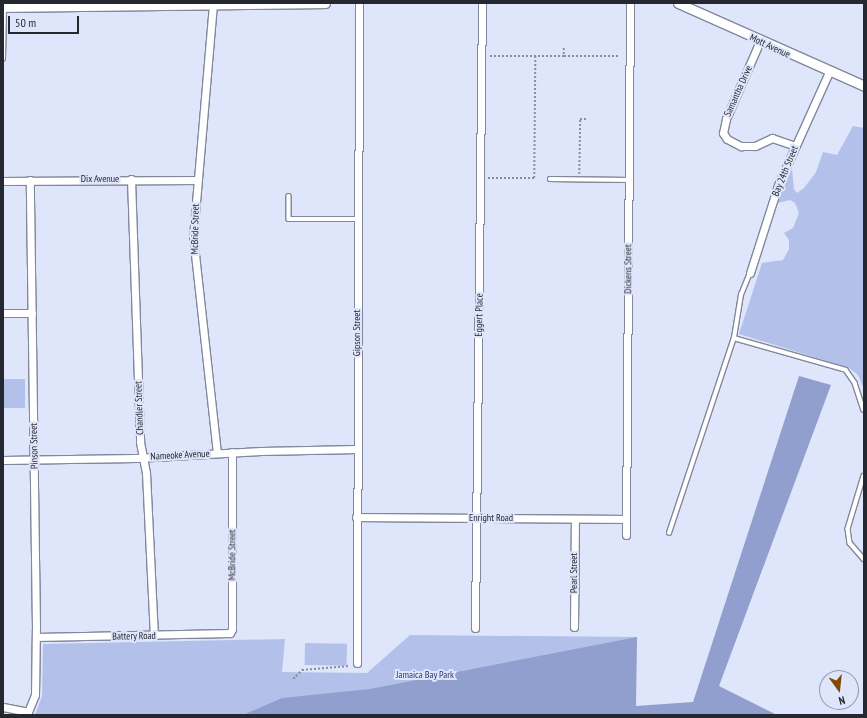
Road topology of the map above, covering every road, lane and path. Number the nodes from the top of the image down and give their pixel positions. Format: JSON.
{"nodes":[{"id":1,"x":325,"y":3,"type":"edge"},
{"id":2,"x":359,"y":3,"type":"edge"},
{"id":3,"x":482,"y":3,"type":"edge"},
{"id":4,"x":630,"y":3,"type":"edge"},
{"id":5,"x":678,"y":3,"type":"edge"},
{"id":6,"x":97,"y":4,"type":"edge"},
{"id":7,"x":213,"y":4,"type":"junction"},
{"id":8,"x":236,"y":4,"type":"edge"},
{"id":9,"x":4,"y":7,"type":"edge"},
{"id":10,"x":699,"y":8,"type":"edge"},
{"id":11,"x":760,"y":41,"type":"junction"},
{"id":12,"x":564,"y":48,"type":"dead end"},
{"id":13,"x":489,"y":56,"type":"dead end"},
{"id":14,"x":535,"y":56,"type":"junction"},
{"id":15,"x":564,"y":56,"type":"junction"},
{"id":16,"x":618,"y":56,"type":"dead end"},
{"id":17,"x":3,"y":59,"type":"edge"},
{"id":18,"x":828,"y":72,"type":"junction"},
{"id":19,"x":864,"y":86,"type":"edge"},
{"id":20,"x":586,"y":119,"type":"dead end"},
{"id":21,"x":795,"y":146,"type":"junction"},
{"id":22,"x":488,"y":178,"type":"dead end"},
{"id":23,"x":131,"y":179,"type":"junction"},
{"id":24,"x":550,"y":179,"type":"dead end"},
{"id":25,"x":30,"y":180,"type":"junction"},
{"id":26,"x":198,"y":180,"type":"junction"},
{"id":27,"x":579,"y":180,"type":"junction"},
{"id":28,"x":628,"y":180,"type":"junction"},
{"id":29,"x":3,"y":181,"type":"edge"},
{"id":30,"x":289,"y":196,"type":"dead end"},
{"id":31,"x":358,"y":219,"type":"junction"},
{"id":32,"x":750,"y":273,"type":"joint"},
{"id":33,"x":3,"y":313,"type":"edge"},
{"id":34,"x":32,"y":313,"type":"junction"},
{"id":35,"x":734,"y":338,"type":"junction"},
{"id":36,"x":864,"y":410,"type":"edge"},
{"id":37,"x":357,"y":449,"type":"junction"},
{"id":38,"x":232,"y":452,"type":"junction"},
{"id":39,"x":217,"y":453,"type":"junction"},
{"id":40,"x":143,"y":458,"type":"junction"},
{"id":41,"x":3,"y":460,"type":"edge"},
{"id":42,"x":34,"y":460,"type":"junction"},
{"id":43,"x":864,"y":476,"type":"edge"},
{"id":44,"x":356,"y":517,"type":"junction"},
{"id":45,"x":476,"y":518,"type":"junction"},
{"id":46,"x":575,"y":519,"type":"junction"},
{"id":47,"x":626,"y":519,"type":"junction"},
{"id":48,"x":669,"y":533,"type":"dead end"},
{"id":49,"x":626,"y":535,"type":"dead end"},
{"id":50,"x":864,"y":559,"type":"edge"},
{"id":51,"x":574,"y":626,"type":"dead end"},
{"id":52,"x":475,"y":628,"type":"dead end"},
{"id":53,"x":230,"y":633,"type":"joint"},
{"id":54,"x":154,"y":636,"type":"junction"},
{"id":55,"x":36,"y":637,"type":"junction"},
{"id":56,"x":357,"y":663,"type":"joint"},
{"id":57,"x":292,"y":679,"type":"dead end"},
{"id":58,"x":3,"y":707,"type":"edge"},
{"id":59,"x":15,"y":712,"type":"edge"}],
"edges":[{"from":1,"to":8,"type":"street"},
{"from":2,"to":31,"type":"street","name":"Gipson Street"},
{"from":3,"to":45,"type":"street","name":"Eggert Place"},
{"from":4,"to":28,"type":"street","name":"Dickens Street"},
{"from":5,"to":10,"type":"street","name":"Mott Avenue"},
{"from":6,"to":7,"type":"street"},
{"from":6,"to":9,"type":"street"},
{"from":7,"to":8,"type":"street"},
{"from":7,"to":26,"type":"street","name":"McBride Street"},
{"from":9,"to":17,"type":"lane"},
{"from":10,"to":11,"type":"street","name":"Mott Avenue"},
{"from":11,"to":18,"type":"street","name":"Mott Avenue"},
{"from":11,"to":21,"type":"street","name":"Samantha Drive"},
{"from":12,"to":15,"type":"path"},
{"from":13,"to":14,"type":"path"},
{"from":14,"to":15,"type":"path"},
{"from":14,"to":22,"type":"path"},
{"from":15,"to":16,"type":"path"},
{"from":18,"to":19,"type":"street","name":"Mott Avenue"},
{"from":18,"to":21,"type":"street","name":"Bay 24th Street"},
{"from":20,"to":27,"type":"path"},
{"from":21,"to":32,"type":"street","name":"Bay 24th Street"},
{"from":23,"to":25,"type":"street","name":"Dix Avenue"},
{"from":23,"to":26,"type":"street","name":"Dix Avenue"},
{"from":23,"to":40,"type":"street","name":"Chandler Street"},
{"from":24,"to":27,"type":"lane"},
{"from":25,"to":29,"type":"street","name":"Dix Avenue"},
{"from":25,"to":34,"type":"street","name":"Pinson Street"},
{"from":26,"to":39,"type":"street","name":"McBride Street"},
{"from":27,"to":28,"type":"lane"},
{"from":28,"to":47,"type":"street","name":"Dickens Street"},
{"from":30,"to":31,"type":"lane"},
{"from":31,"to":37,"type":"street","name":"Gipson Street"},
{"from":32,"to":35,"type":"lane"},
{"from":33,"to":34,"type":"street"},
{"from":34,"to":42,"type":"street","name":"Pinson Street"},
{"from":35,"to":36,"type":"lane"},
{"from":35,"to":48,"type":"lane"},
{"from":37,"to":38,"type":"street","name":"Nameoke Avenue"},
{"from":37,"to":44,"type":"street","name":"Gipson Street"},
{"from":38,"to":39,"type":"street","name":"Nameoke Avenue"},
{"from":38,"to":53,"type":"street","name":"McBride Street"},
{"from":39,"to":40,"type":"street","name":"Nameoke Avenue"},
{"from":40,"to":42,"type":"street","name":"Nameoke Avenue"},
{"from":40,"to":54,"type":"street","name":"Chandler Street"},
{"from":41,"to":42,"type":"street","name":"Nameoke Avenue"},
{"from":42,"to":55,"type":"street","name":"Pinson Street"},
{"from":43,"to":50,"type":"lane"},
{"from":44,"to":45,"type":"street","name":"Enright Road"},
{"from":44,"to":56,"type":"street","name":"Gipson Street"},
{"from":45,"to":46,"type":"street","name":"Enright Road"},
{"from":45,"to":52,"type":"street","name":"Eggert Place"},
{"from":46,"to":47,"type":"street","name":"Enright Road"},
{"from":46,"to":51,"type":"street","name":"Pearl Street"},
{"from":47,"to":49,"type":"street","name":"Dickens Street"},
{"from":53,"to":54,"type":"street","name":"Battery Road"},
{"from":54,"to":55,"type":"street","name":"Battery Road"},
{"from":55,"to":59,"type":"street","name":"Pinson Street"},
{"from":56,"to":57,"type":"path"},
{"from":58,"to":59,"type":"street"}]}
